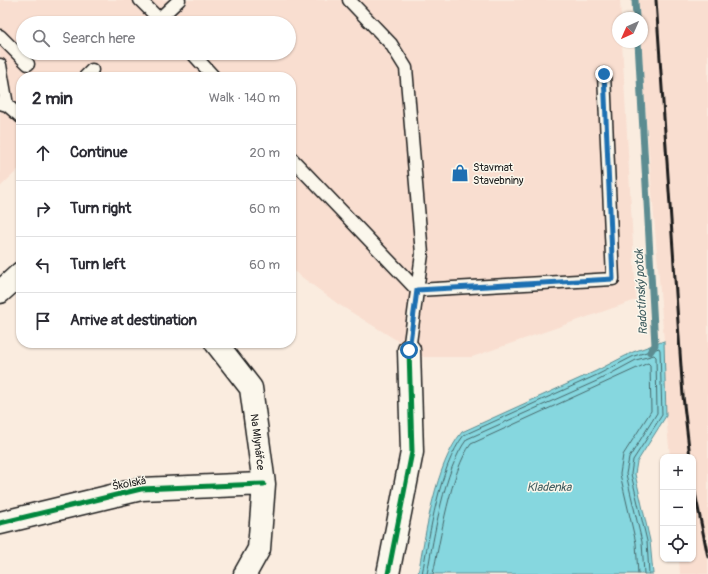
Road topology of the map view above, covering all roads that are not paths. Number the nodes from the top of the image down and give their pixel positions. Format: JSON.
{"nodes":[{"id":1,"x":140,"y":0,"type":"edge"},
{"id":2,"x":179,"y":0,"type":"edge"},
{"id":3,"x":349,"y":0,"type":"edge"},
{"id":4,"x":156,"y":16,"type":"edge"},
{"id":5,"x":165,"y":16,"type":"edge"},
{"id":6,"x":0,"y":36,"type":"edge"},
{"id":7,"x":16,"y":52,"type":"edge"},
{"id":8,"x":24,"y":60,"type":"edge"},
{"id":9,"x":198,"y":60,"type":"edge"},
{"id":10,"x":28,"y":64,"type":"dead end"},
{"id":11,"x":0,"y":65,"type":"edge"},
{"id":12,"x":209,"y":72,"type":"edge"},
{"id":13,"x":604,"y":74,"type":"dead end"},
{"id":14,"x":4,"y":104,"type":"edge"},
{"id":15,"x":16,"y":112,"type":"edge"},
{"id":16,"x":296,"y":163,"type":"edge"},
{"id":17,"x":16,"y":278,"type":"edge"},
{"id":18,"x":417,"y":290,"type":"junction"},
{"id":19,"x":0,"y":292,"type":"edge"},
{"id":20,"x":220,"y":348,"type":"edge"},
{"id":21,"x":409,"y":350,"type":"joint"},
{"id":22,"x":264,"y":484,"type":"junction"},
{"id":23,"x":0,"y":523,"type":"edge"},
{"id":24,"x":245,"y":574,"type":"edge"},
{"id":25,"x":388,"y":574,"type":"edge"}],
"edges":[{"from":1,"to":4,"type":"lane"},
{"from":2,"to":5,"type":"lane"},
{"from":3,"to":18,"type":"lane"},
{"from":6,"to":7,"type":"lane"},
{"from":8,"to":10,"type":"lane"},
{"from":9,"to":12,"type":"lane"},
{"from":11,"to":14,"type":"lane"},
{"from":13,"to":18,"type":"lane"},
{"from":14,"to":15,"type":"lane"},
{"from":16,"to":18,"type":"lane"},
{"from":17,"to":19,"type":"street"},
{"from":18,"to":21,"type":"lane"},
{"from":20,"to":22,"type":"street","name":"Na Mlynářce"},
{"from":21,"to":25,"type":"street"},
{"from":22,"to":23,"type":"street","name":"Školská"},
{"from":22,"to":24,"type":"street","name":"Na Mlynářce"}]}
